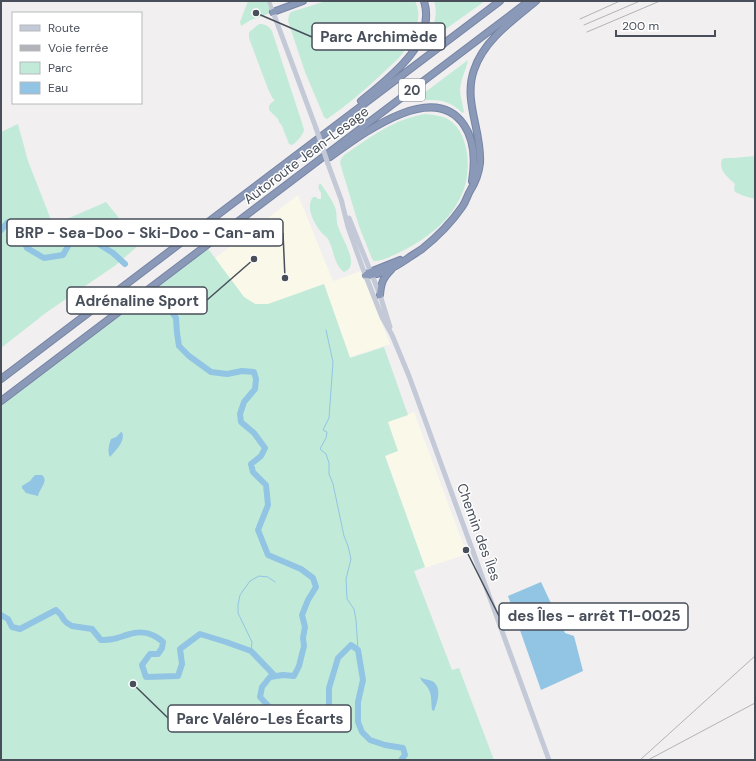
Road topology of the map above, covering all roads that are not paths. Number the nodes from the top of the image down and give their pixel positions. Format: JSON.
{"nodes":[{"id":1,"x":269,"y":1,"type":"edge"},
{"id":2,"x":303,"y":1,"type":"edge"},
{"id":3,"x":424,"y":1,"type":"edge"},
{"id":4,"x":500,"y":1,"type":"edge"},
{"id":5,"x":529,"y":1,"type":"edge"},
{"id":6,"x":536,"y":1,"type":"edge"},
{"id":7,"x":273,"y":12,"type":"junction"},
{"id":8,"x":323,"y":134,"type":"junction"},
{"id":9,"x":295,"y":179,"type":"junction"},
{"id":10,"x":470,"y":191,"type":"junction"},
{"id":11,"x":407,"y":258,"type":"junction"},
{"id":12,"x":392,"y":268,"type":"junction"},
{"id":13,"x":369,"y":274,"type":"junction"},
{"id":14,"x":380,"y":295,"type":"junction"},
{"id":15,"x":392,"y":335,"type":"junction"},
{"id":16,"x":1,"y":379,"type":"edge"},
{"id":17,"x":1,"y":401,"type":"edge"},
{"id":18,"x":549,"y":760,"type":"edge"}],
"edges":[{"from":1,"to":7,"type":"street","name":"Chemin des Îles"},
{"from":2,"to":7,"type":"highway"},
{"from":3,"to":8,"type":"highway"},
{"from":4,"to":8,"type":"highway","name":"Autoroute Jean-Lesage","number":"20"},
{"from":5,"to":9,"type":"highway","name":"Autoroute Jean-Lesage","number":"20"},
{"from":6,"to":10,"type":"highway"},
{"from":7,"to":13,"type":"main road","name":"Chemin des Îles","bridge":true},
{"from":8,"to":16,"type":"highway","name":"Autoroute Jean-Lesage","number":"20"},
{"from":9,"to":10,"type":"highway"},
{"from":9,"to":17,"type":"highway","name":"Autoroute Jean-Lesage","number":"20"},
{"from":10,"to":11,"type":"highway"},
{"from":11,"to":12,"type":"highway"},
{"from":11,"to":13,"type":"highway"},
{"from":12,"to":13,"type":"highway"},
{"from":12,"to":14,"type":"highway"},
{"from":13,"to":14,"type":"main road","name":"Chemin des Îles"},
{"from":13,"to":15,"type":"main road","name":"Chemin des Îles"},
{"from":14,"to":15,"type":"main road","name":"Chemin des Îles"},
{"from":15,"to":18,"type":"main road","name":"Chemin des Îles"}]}
